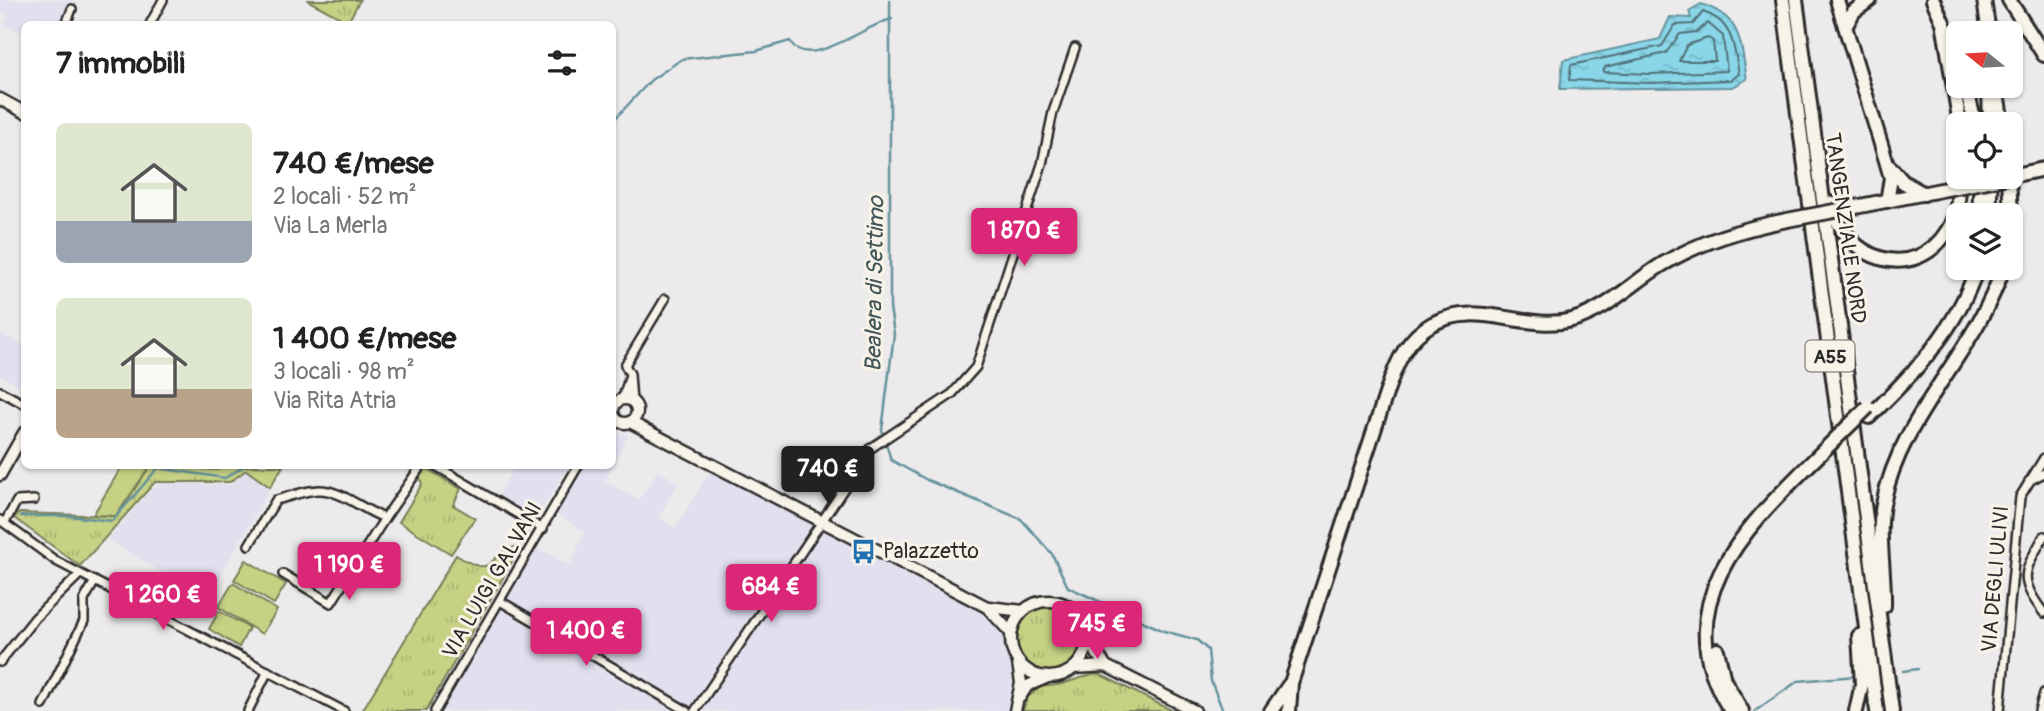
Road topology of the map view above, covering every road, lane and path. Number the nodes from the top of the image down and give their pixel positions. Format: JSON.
{"nodes":[{"id":1,"x":163,"y":0,"type":"edge"},
{"id":2,"x":1783,"y":0,"type":"edge"},
{"id":3,"x":1796,"y":0,"type":"edge"},
{"id":4,"x":1837,"y":0,"type":"edge"},
{"id":5,"x":1870,"y":0,"type":"edge"},
{"id":6,"x":1933,"y":0,"type":"edge"},
{"id":7,"x":1984,"y":0,"type":"edge"},
{"id":8,"x":2009,"y":0,"type":"edge"},
{"id":9,"x":72,"y":9,"type":"dead end"},
{"id":10,"x":67,"y":21,"type":"edge"},
{"id":11,"x":152,"y":21,"type":"edge"},
{"id":12,"x":1987,"y":21,"type":"edge"},
{"id":13,"x":1943,"y":22,"type":"junction"},
{"id":14,"x":1845,"y":27,"type":"junction"},
{"id":15,"x":1946,"y":30,"type":"edge"},
{"id":16,"x":1075,"y":48,"type":"dead end"},
{"id":17,"x":2044,"y":55,"type":"edge"},
{"id":18,"x":0,"y":99,"type":"edge"},
{"id":19,"x":21,"y":108,"type":"edge"},
{"id":20,"x":1958,"y":112,"type":"edge"},
{"id":21,"x":1817,"y":163,"type":"junction"},
{"id":22,"x":1887,"y":164,"type":"junction"},
{"id":23,"x":2044,"y":169,"type":"edge"},
{"id":24,"x":2023,"y":174,"type":"edge"},
{"id":25,"x":1946,"y":189,"type":"edge"},
{"id":26,"x":1958,"y":189,"type":"edge"},
{"id":27,"x":1924,"y":194,"type":"junction"},
{"id":28,"x":1887,"y":201,"type":"junction"},
{"id":29,"x":1873,"y":204,"type":"junction"},
{"id":30,"x":1963,"y":280,"type":"edge"},
{"id":31,"x":1972,"y":280,"type":"edge"},
{"id":32,"x":1999,"y":280,"type":"edge"},
{"id":33,"x":665,"y":299,"type":"dead end"},
{"id":34,"x":0,"y":391,"type":"edge"},
{"id":35,"x":21,"y":402,"type":"edge"},
{"id":36,"x":617,"y":411,"type":"edge"},
{"id":37,"x":1868,"y":412,"type":"junction"},
{"id":38,"x":633,"y":419,"type":"junction"},
{"id":39,"x":21,"y":438,"type":"edge"},
{"id":40,"x":2044,"y":458,"type":"edge"},
{"id":41,"x":1816,"y":463,"type":"junction"},
{"id":42,"x":2,"y":469,"type":"edge"},
{"id":43,"x":419,"y":469,"type":"edge"},
{"id":44,"x":441,"y":469,"type":"edge"},
{"id":45,"x":576,"y":469,"type":"edge"},
{"id":46,"x":2044,"y":473,"type":"edge"},
{"id":47,"x":2026,"y":484,"type":"junction"},
{"id":48,"x":1849,"y":499,"type":"junction"},
{"id":49,"x":34,"y":500,"type":"dead end"},
{"id":50,"x":385,"y":518,"type":"junction"},
{"id":51,"x":3,"y":521,"type":"edge"},
{"id":52,"x":824,"y":521,"type":"junction"},
{"id":53,"x":542,"y":529,"type":"junction"},
{"id":54,"x":2044,"y":536,"type":"edge"},
{"id":55,"x":249,"y":545,"type":"dead end"},
{"id":56,"x":80,"y":573,"type":"junction"},
{"id":57,"x":283,"y":574,"type":"dead end"},
{"id":58,"x":95,"y":581,"type":"junction"},
{"id":59,"x":2012,"y":585,"type":"junction"},
{"id":60,"x":2026,"y":587,"type":"junction"},
{"id":61,"x":500,"y":601,"type":"junction"},
{"id":62,"x":987,"y":607,"type":"junction"},
{"id":63,"x":1023,"y":611,"type":"junction"},
{"id":64,"x":2044,"y":613,"type":"edge"},
{"id":65,"x":1011,"y":633,"type":"junction"},
{"id":66,"x":1086,"y":640,"type":"junction"},
{"id":67,"x":1884,"y":648,"type":"junction"},
{"id":68,"x":1015,"y":656,"type":"junction"},
{"id":69,"x":0,"y":662,"type":"edge"},
{"id":70,"x":1106,"y":666,"type":"junction"},
{"id":71,"x":1073,"y":668,"type":"junction"},
{"id":72,"x":268,"y":671,"type":"junction"},
{"id":73,"x":1052,"y":677,"type":"junction"},
{"id":74,"x":1291,"y":683,"type":"junction"},
{"id":75,"x":2044,"y":693,"type":"edge"},
{"id":76,"x":1020,"y":697,"type":"junction"},
{"id":77,"x":43,"y":705,"type":"dead end"},
{"id":78,"x":1271,"y":710,"type":"edge"},
{"id":79,"x":248,"y":711,"type":"edge"},
{"id":80,"x":344,"y":711,"type":"edge"},
{"id":81,"x":435,"y":711,"type":"edge"},
{"id":82,"x":687,"y":711,"type":"edge"},
{"id":83,"x":695,"y":711,"type":"edge"},
{"id":84,"x":1015,"y":711,"type":"edge"},
{"id":85,"x":1195,"y":711,"type":"edge"},
{"id":86,"x":1289,"y":711,"type":"edge"},
{"id":87,"x":1731,"y":711,"type":"edge"},
{"id":88,"x":1742,"y":711,"type":"edge"},
{"id":89,"x":1856,"y":711,"type":"edge"},
{"id":90,"x":1877,"y":711,"type":"edge"},
{"id":91,"x":1892,"y":711,"type":"edge"},
{"id":92,"x":2000,"y":711,"type":"edge"},
{"id":93,"x":2039,"y":711,"type":"edge"}],
"edges":[{"from":1,"to":11,"type":"street"},
{"from":2,"to":48,"type":"highway","name":"TANGENZIALE NORD","number":"A55"},
{"from":3,"to":21,"type":"highway","name":"TANGENZIALE NORD","number":"A55"},
{"from":4,"to":14,"type":"highway"},
{"from":5,"to":14,"type":"highway"},
{"from":6,"to":13,"type":"highway"},
{"from":7,"to":12,"type":"highway"},
{"from":8,"to":17,"type":"highway"},
{"from":9,"to":10,"type":"street"},
{"from":13,"to":15,"type":"highway"},
{"from":13,"to":20,"type":"highway"},
{"from":14,"to":22,"type":"highway"},
{"from":16,"to":52,"type":"street"},
{"from":18,"to":19,"type":"main road"},
{"from":21,"to":26,"type":"highway"},
{"from":21,"to":67,"type":"highway","name":"TANGENZIALE NORD","number":"A55"},
{"from":22,"to":27,"type":"highway"},
{"from":22,"to":28,"type":"highway"},
{"from":22,"to":29,"type":"highway"},
{"from":23,"to":24,"type":"highway"},
{"from":25,"to":27,"type":"highway","bridge":true},
{"from":27,"to":28,"type":"highway"},
{"from":28,"to":29,"type":"highway"},
{"from":29,"to":74,"type":"highway","bridge":true},
{"from":30,"to":37,"type":"highway"},
{"from":31,"to":37,"type":"highway"},
{"from":32,"to":67,"type":"highway","number":"A55"},
{"from":33,"to":36,"type":"street"},
{"from":34,"to":35,"type":"street"},
{"from":36,"to":38,"type":"main road"},
{"from":36,"to":38,"type":"main road"},
{"from":37,"to":41,"type":"highway","bridge":true},
{"from":38,"to":52,"type":"main road"},
{"from":39,"to":42,"type":"main road"},
{"from":40,"to":47,"type":"street","name":"VIA DEGLI ULIVI"},
{"from":41,"to":87,"type":"highway"},
{"from":41,"to":88,"type":"highway"},
{"from":43,"to":50,"type":"street"},
{"from":44,"to":53,"type":"street"},
{"from":45,"to":53,"type":"street","name":"VIA LUIGI GALVANI"},
{"from":46,"to":47,"type":"street"},
{"from":47,"to":59,"type":"street","name":"VIA DEGLI ULIVI"},
{"from":48,"to":89,"type":"highway"},
{"from":48,"to":90,"type":"highway","name":"TANGENZIALE NORD","number":"A55"},
{"from":49,"to":51,"type":"street"},
{"from":50,"to":55,"type":"street"},
{"from":50,"to":57,"type":"street"},
{"from":51,"to":56,"type":"street"},
{"from":52,"to":62,"type":"main road"},
{"from":52,"to":83,"type":"street"},
{"from":53,"to":61,"type":"street","name":"VIA LUIGI GALVANI"},
{"from":54,"to":60,"type":"street"},
{"from":56,"to":58,"type":"street"},
{"from":56,"to":69,"type":"street"},
{"from":58,"to":72,"type":"street"},
{"from":58,"to":77,"type":"street"},
{"from":59,"to":60,"type":"street"},
{"from":59,"to":92,"type":"street","name":"VIA DEGLI ULIVI"},
{"from":60,"to":64,"type":"street"},
{"from":61,"to":81,"type":"street","name":"VIA LUIGI GALVANI"},
{"from":61,"to":82,"type":"street"},
{"from":62,"to":63,"type":"main road"},
{"from":62,"to":65,"type":"main road"},
{"from":63,"to":65,"type":"main road"},
{"from":63,"to":66,"type":"main road"},
{"from":65,"to":68,"type":"main road"},
{"from":66,"to":70,"type":"main road"},
{"from":66,"to":71,"type":"main road"},
{"from":67,"to":91,"type":"highway","name":"TANGENZIALE NORD","number":"A55"},
{"from":68,"to":73,"type":"main road"},
{"from":68,"to":76,"type":"main road"},
{"from":70,"to":71,"type":"main road"},
{"from":70,"to":85,"type":"main road"},
{"from":71,"to":73,"type":"main road"},
{"from":72,"to":79,"type":"street"},
{"from":72,"to":80,"type":"street"},
{"from":73,"to":76,"type":"main road"},
{"from":74,"to":78,"type":"highway"},
{"from":74,"to":86,"type":"highway"},
{"from":75,"to":93,"type":"street"},
{"from":76,"to":84,"type":"main road"}]}
